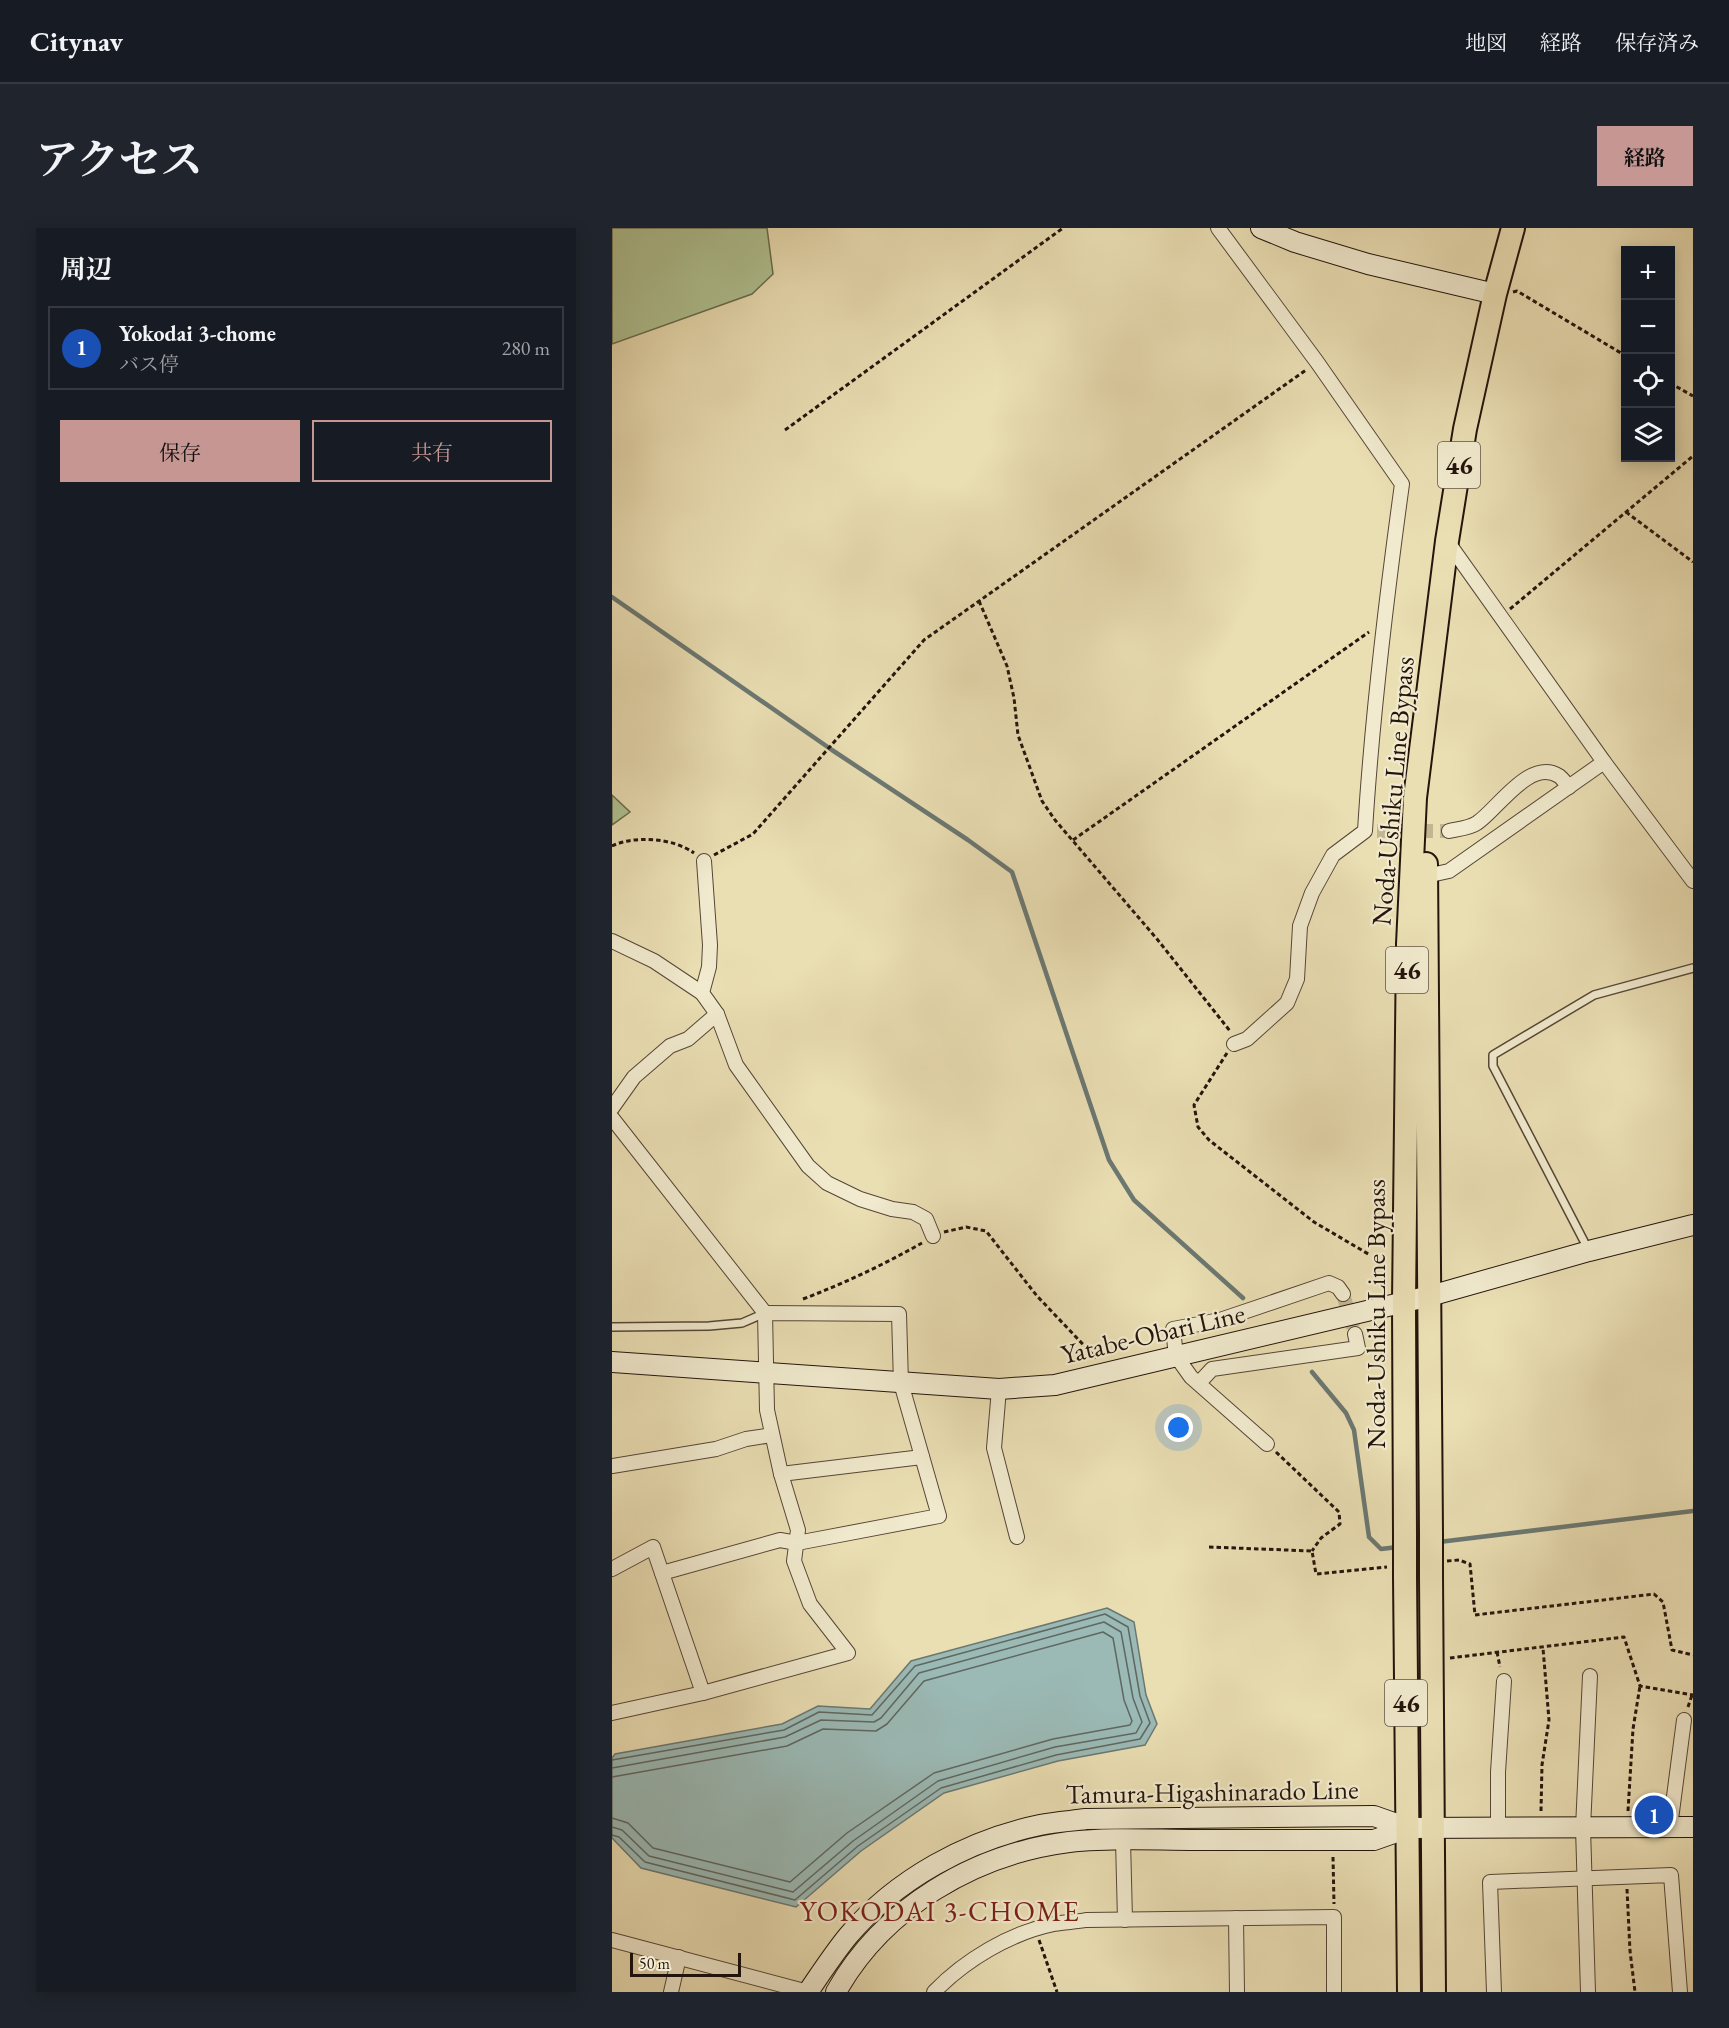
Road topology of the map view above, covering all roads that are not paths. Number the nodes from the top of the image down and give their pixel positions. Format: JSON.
{"nodes":[{"id":1,"x":1218,"y":228,"type":"edge"},
{"id":2,"x":1261,"y":228,"type":"edge"},
{"id":3,"x":1514,"y":228,"type":"edge"},
{"id":4,"x":1495,"y":294,"type":"junction"},
{"id":5,"x":1447,"y":541,"type":"junction"},
{"id":6,"x":1435,"y":638,"type":"junction"},
{"id":7,"x":1604,"y":762,"type":"junction"},
{"id":8,"x":1569,"y":787,"type":"junction"},
{"id":9,"x":1449,"y":831,"type":"tunnel mouth"},
{"id":10,"x":704,"y":861,"type":"road end"},
{"id":11,"x":1426,"y":876,"type":"junction"},
{"id":12,"x":1693,"y":881,"type":"edge"},
{"id":13,"x":612,"y":941,"type":"edge"},
{"id":14,"x":1693,"y":968,"type":"edge"},
{"id":15,"x":702,"y":993,"type":"junction"},
{"id":16,"x":717,"y":1014,"type":"junction"},
{"id":17,"x":1234,"y":1044,"type":"road end"},
{"id":18,"x":612,"y":1108,"type":"edge"},
{"id":19,"x":612,"y":1118,"type":"edge"},
{"id":20,"x":1693,"y":1225,"type":"edge"},
{"id":21,"x":933,"y":1236,"type":"road end"},
{"id":22,"x":1589,"y":1251,"type":"junction"},
{"id":23,"x":1342,"y":1294,"type":"dead end"},
{"id":24,"x":1430,"y":1296,"type":"junction"},
{"id":25,"x":1404,"y":1302,"type":"junction"},
{"id":26,"x":765,"y":1313,"type":"junction"},
{"id":27,"x":612,"y":1327,"type":"edge"},
{"id":28,"x":1355,"y":1334,"type":"dead end"},
{"id":29,"x":1176,"y":1356,"type":"junction"},
{"id":30,"x":612,"y":1362,"type":"edge"},
{"id":31,"x":766,"y":1372,"type":"junction"},
{"id":32,"x":901,"y":1383,"type":"junction"},
{"id":33,"x":1199,"y":1383,"type":"junction"},
{"id":34,"x":999,"y":1389,"type":"junction"},
{"id":35,"x":772,"y":1434,"type":"junction"},
{"id":36,"x":1267,"y":1444,"type":"road end"},
{"id":37,"x":922,"y":1457,"type":"junction"},
{"id":38,"x":612,"y":1466,"type":"edge"},
{"id":39,"x":781,"y":1474,"type":"junction"},
{"id":40,"x":1017,"y":1538,"type":"dead end"},
{"id":41,"x":797,"y":1543,"type":"junction"},
{"id":42,"x":612,"y":1569,"type":"edge"},
{"id":43,"x":662,"y":1573,"type":"junction"},
{"id":44,"x":1590,"y":1676,"type":"dead end"},
{"id":45,"x":1504,"y":1681,"type":"dead end"},
{"id":46,"x":703,"y":1693,"type":"junction"},
{"id":47,"x":612,"y":1713,"type":"edge"},
{"id":48,"x":1684,"y":1720,"type":"dead end"},
{"id":49,"x":1671,"y":1827,"type":"junction"},
{"id":50,"x":1693,"y":1827,"type":"edge"},
{"id":51,"x":1408,"y":1828,"type":"junction"},
{"id":52,"x":1432,"y":1828,"type":"junction"},
{"id":53,"x":1498,"y":1828,"type":"junction"},
{"id":54,"x":1583,"y":1828,"type":"junction"},
{"id":55,"x":1123,"y":1840,"type":"junction"},
{"id":56,"x":1584,"y":1880,"type":"junction"},
{"id":57,"x":1236,"y":1918,"type":"junction"},
{"id":58,"x":1125,"y":1920,"type":"junction"},
{"id":59,"x":612,"y":1940,"type":"edge"},
{"id":60,"x":680,"y":1957,"type":"junction"},
{"id":61,"x":671,"y":1992,"type":"edge"},
{"id":62,"x":808,"y":1992,"type":"edge"},
{"id":63,"x":836,"y":1992,"type":"edge"},
{"id":64,"x":934,"y":1992,"type":"edge"},
{"id":65,"x":1237,"y":1992,"type":"edge"},
{"id":66,"x":1334,"y":1992,"type":"edge"},
{"id":67,"x":1409,"y":1992,"type":"edge"},
{"id":68,"x":1434,"y":1992,"type":"edge"},
{"id":69,"x":1494,"y":1992,"type":"edge"},
{"id":70,"x":1588,"y":1992,"type":"edge"},
{"id":71,"x":1680,"y":1992,"type":"edge"}],
"edges":[{"from":1,"to":17,"type":"street"},
{"from":2,"to":4,"type":"street"},
{"from":3,"to":4,"type":"main road","name":"Noda-Ushiku Line Bypass","number":"46"},
{"from":4,"to":5,"type":"main road","name":"Noda-Ushiku Line Bypass","number":"46"},
{"from":5,"to":6,"type":"main road","name":"Noda-Ushiku Line Bypass","number":"46"},
{"from":5,"to":7,"type":"street"},
{"from":6,"to":11,"type":"main road","name":"Noda-Ushiku Line Bypass","number":"46"},
{"from":6,"to":25,"type":"main road","name":"Noda-Ushiku Line Bypass","number":"46"},
{"from":7,"to":8,"type":"street"},
{"from":7,"to":12,"type":"street"},
{"from":8,"to":9,"type":"street"},
{"from":8,"to":11,"type":"street"},
{"from":10,"to":15,"type":"street"},
{"from":11,"to":24,"type":"main road","name":"Noda-Ushiku Line Bypass","number":"46"},
{"from":13,"to":15,"type":"street"},
{"from":14,"to":22,"type":"lane"},
{"from":15,"to":16,"type":"street"},
{"from":16,"to":18,"type":"street"},
{"from":16,"to":21,"type":"street"},
{"from":19,"to":26,"type":"street"},
{"from":20,"to":22,"type":"street","name":"Yatabe-Obari Line"},
{"from":22,"to":24,"type":"street","name":"Yatabe-Obari Line"},
{"from":23,"to":29,"type":"street"},
{"from":24,"to":25,"type":"street","name":"Yatabe-Obari Line"},
{"from":24,"to":52,"type":"main road","name":"Noda-Ushiku Line Bypass","number":"46","bridge":true},
{"from":25,"to":29,"type":"street","name":"Yatabe-Obari Line"},
{"from":25,"to":51,"type":"main road","name":"Noda-Ushiku Line Bypass","number":"46","bridge":true},
{"from":26,"to":27,"type":"lane"},
{"from":26,"to":31,"type":"street"},
{"from":26,"to":32,"type":"street"},
{"from":28,"to":33,"type":"street"},
{"from":29,"to":33,"type":"street"},
{"from":29,"to":34,"type":"street","name":"Yatabe-Obari Line"},
{"from":30,"to":31,"type":"street","name":"Yatabe-Obari Line"},
{"from":31,"to":32,"type":"street","name":"Yatabe-Obari Line"},
{"from":31,"to":35,"type":"street"},
{"from":32,"to":34,"type":"street","name":"Yatabe-Obari Line"},
{"from":32,"to":37,"type":"street"},
{"from":33,"to":36,"type":"street"},
{"from":34,"to":40,"type":"street"},
{"from":35,"to":38,"type":"street"},
{"from":35,"to":39,"type":"street"},
{"from":37,"to":39,"type":"street"},
{"from":37,"to":41,"type":"street"},
{"from":39,"to":41,"type":"street"},
{"from":41,"to":43,"type":"street"},
{"from":41,"to":46,"type":"street"},
{"from":42,"to":43,"type":"street"},
{"from":43,"to":46,"type":"street"},
{"from":44,"to":54,"type":"street"},
{"from":45,"to":53,"type":"street"},
{"from":46,"to":47,"type":"street"},
{"from":48,"to":49,"type":"street"},
{"from":49,"to":50,"type":"street"},
{"from":49,"to":54,"type":"street"},
{"from":51,"to":52,"type":"street"},
{"from":51,"to":55,"type":"street","name":"Tamura-Higashinarado Line"},
{"from":51,"to":62,"type":"street","name":"Tamura-Higashinarado Line"},
{"from":51,"to":67,"type":"main road","name":"Noda-Ushiku Line Bypass","number":"46"},
{"from":52,"to":53,"type":"street"},
{"from":52,"to":68,"type":"main road","name":"Noda-Ushiku Line Bypass","number":"46"},
{"from":53,"to":54,"type":"street"},
{"from":54,"to":56,"type":"street"},
{"from":55,"to":58,"type":"street"},
{"from":55,"to":63,"type":"street","name":"Tamura-Higashinarado Line"},
{"from":56,"to":69,"type":"street"},
{"from":56,"to":70,"type":"street"},
{"from":56,"to":71,"type":"street"},
{"from":57,"to":58,"type":"street"},
{"from":57,"to":65,"type":"street"},
{"from":57,"to":66,"type":"street"},
{"from":58,"to":64,"type":"street"},
{"from":59,"to":60,"type":"street"},
{"from":60,"to":61,"type":"street"},
{"from":60,"to":62,"type":"street"}]}
